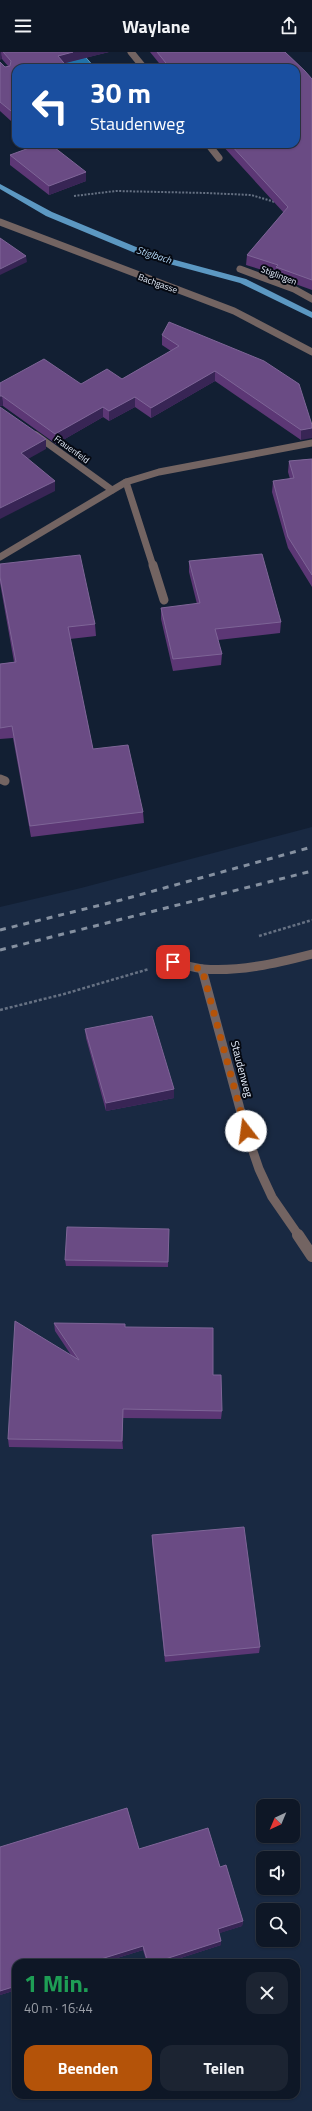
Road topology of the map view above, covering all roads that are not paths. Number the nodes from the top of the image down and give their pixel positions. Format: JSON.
{"nodes":[{"id":1,"x":131,"y":52,"type":"edge"},
{"id":2,"x":141,"y":64,"type":"edge"},
{"id":3,"x":211,"y":148,"type":"edge"},
{"id":4,"x":219,"y":158,"type":"dead end"},
{"id":5,"x":0,"y":222,"type":"edge"},
{"id":6,"x":240,"y":269,"type":"dead end"},
{"id":7,"x":312,"y":299,"type":"edge"},
{"id":8,"x":312,"y":352,"type":"edge"},
{"id":9,"x":31,"y":432,"type":"edge"},
{"id":10,"x":312,"y":443,"type":"edge"},
{"id":11,"x":126,"y":482,"type":"junction"},
{"id":12,"x":112,"y":490,"type":"junction"},
{"id":13,"x":0,"y":557,"type":"edge"},
{"id":14,"x":164,"y":600,"type":"dead end"},
{"id":15,"x":312,"y":954,"type":"edge"},
{"id":16,"x":173,"y":962,"type":"road end"},
{"id":17,"x":202,"y":969,"type":"junction"},
{"id":18,"x":312,"y":1256,"type":"edge"}],
"edges":[{"from":1,"to":2,"type":"street"},
{"from":3,"to":4,"type":"street"},
{"from":5,"to":8,"type":"street","name":"Bachgasse"},
{"from":6,"to":7,"type":"street","name":"Stiglingen"},
{"from":9,"to":12,"type":"street","name":"Frauenfeld"},
{"from":10,"to":11,"type":"street"},
{"from":11,"to":12,"type":"street"},
{"from":11,"to":14,"type":"street"},
{"from":12,"to":13,"type":"street"},
{"from":15,"to":17,"type":"street"},
{"from":16,"to":17,"type":"street"},
{"from":17,"to":18,"type":"street","name":"Staudenweg"}]}
